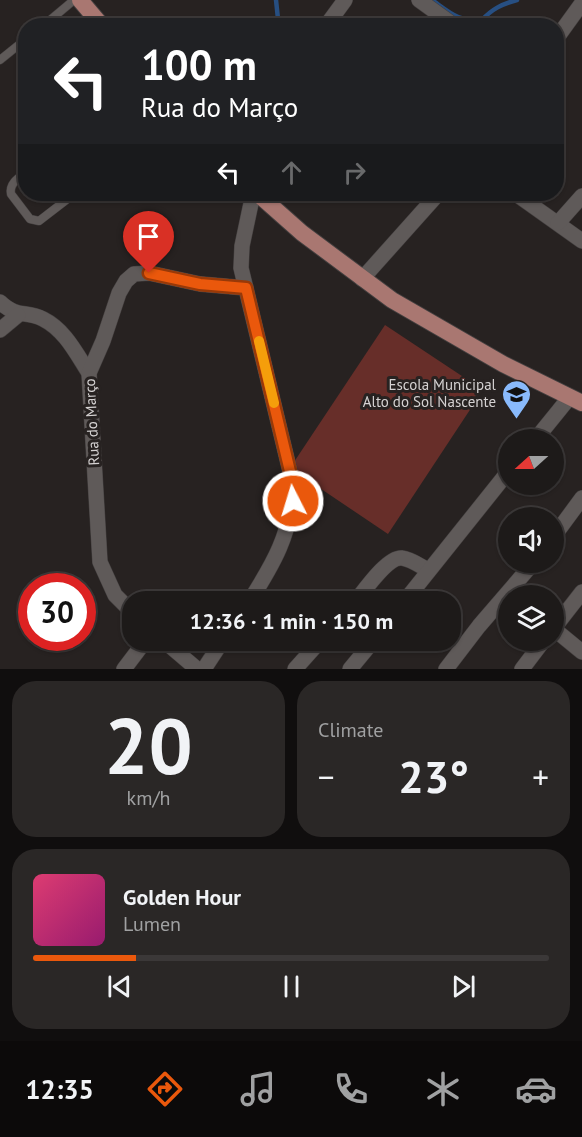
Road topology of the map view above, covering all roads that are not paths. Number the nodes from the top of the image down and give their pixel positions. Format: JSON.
{"nodes":[{"id":1,"x":74,"y":0,"type":"edge"},
{"id":2,"x":80,"y":0,"type":"edge"},
{"id":3,"x":345,"y":0,"type":"edge"},
{"id":4,"x":419,"y":0,"type":"edge"},
{"id":5,"x":582,"y":3,"type":"edge"},
{"id":6,"x":53,"y":18,"type":"edge"},
{"id":7,"x":95,"y":18,"type":"edge"},
{"id":8,"x":332,"y":18,"type":"edge"},
{"id":9,"x":444,"y":18,"type":"edge"},
{"id":10,"x":564,"y":28,"type":"edge"},
{"id":11,"x":18,"y":45,"type":"edge"},
{"id":12,"x":0,"y":60,"type":"edge"},
{"id":13,"x":18,"y":178,"type":"edge"},
{"id":14,"x":582,"y":196,"type":"edge"},
{"id":15,"x":65,"y":201,"type":"edge"},
{"id":16,"x":252,"y":201,"type":"edge"},
{"id":17,"x":266,"y":201,"type":"edge"},
{"id":18,"x":432,"y":201,"type":"edge"},
{"id":19,"x":526,"y":201,"type":"edge"},
{"id":20,"x":558,"y":223,"type":"junction"},
{"id":21,"x":582,"y":241,"type":"edge"},
{"id":22,"x":362,"y":279,"type":"junction"},
{"id":23,"x":246,"y":288,"type":"junction"},
{"id":24,"x":0,"y":302,"type":"edge"},
{"id":25,"x":18,"y":315,"type":"junction"},
{"id":26,"x":0,"y":330,"type":"edge"},
{"id":27,"x":89,"y":373,"type":"junction"},
{"id":28,"x":576,"y":401,"type":"edge"},
{"id":29,"x":547,"y":429,"type":"edge"},
{"id":30,"x":498,"y":484,"type":"edge"},
{"id":31,"x":582,"y":498,"type":"edge"},
{"id":32,"x":564,"y":522,"type":"edge"},
{"id":33,"x":428,"y":570,"type":"junction"},
{"id":34,"x":525,"y":573,"type":"edge"},
{"id":35,"x":256,"y":591,"type":"edge"},
{"id":36,"x":364,"y":591,"type":"edge"},
{"id":37,"x":412,"y":591,"type":"edge"},
{"id":38,"x":582,"y":592,"type":"edge"},
{"id":39,"x":122,"y":602,"type":"edge"},
{"id":40,"x":564,"y":616,"type":"edge"},
{"id":41,"x":564,"y":637,"type":"edge"},
{"id":42,"x":138,"y":651,"type":"edge"},
{"id":43,"x":176,"y":651,"type":"edge"},
{"id":44,"x":216,"y":651,"type":"edge"},
{"id":45,"x":311,"y":651,"type":"edge"},
{"id":46,"x":365,"y":651,"type":"edge"},
{"id":47,"x":536,"y":651,"type":"edge"},
{"id":48,"x":582,"y":652,"type":"edge"},
{"id":49,"x":124,"y":669,"type":"edge"},
{"id":50,"x":197,"y":669,"type":"edge"},
{"id":51,"x":204,"y":669,"type":"edge"},
{"id":52,"x":295,"y":669,"type":"edge"},
{"id":53,"x":350,"y":669,"type":"edge"},
{"id":54,"x":447,"y":669,"type":"edge"},
{"id":55,"x":523,"y":669,"type":"edge"}],
"edges":[{"from":1,"to":6,"type":"lane"},
{"from":2,"to":7,"type":"main road"},
{"from":3,"to":8,"type":"street"},
{"from":4,"to":9,"type":"street"},
{"from":5,"to":10,"type":"street"},
{"from":11,"to":12,"type":"lane"},
{"from":13,"to":15,"type":"lane"},
{"from":14,"to":20,"type":"street"},
{"from":16,"to":23,"type":"street"},
{"from":17,"to":22,"type":"main road"},
{"from":18,"to":22,"type":"street"},
{"from":19,"to":20,"type":"street"},
{"from":20,"to":21,"type":"street"},
{"from":22,"to":28,"type":"main road"},
{"from":23,"to":27,"type":"street","name":"Rua do Março"},
{"from":23,"to":35,"type":"street"},
{"from":24,"to":25,"type":"street"},
{"from":25,"to":26,"type":"street"},
{"from":25,"to":27,"type":"street"},
{"from":27,"to":39,"type":"street","name":"Rua do Março"},
{"from":28,"to":29,"type":"street"},
{"from":30,"to":33,"type":"street"},
{"from":31,"to":32,"type":"street"},
{"from":33,"to":36,"type":"street"},
{"from":33,"to":37,"type":"street"},
{"from":34,"to":54,"type":"street"},
{"from":38,"to":40,"type":"street"},
{"from":41,"to":48,"type":"street"},
{"from":42,"to":49,"type":"street"},
{"from":43,"to":50,"type":"street"},
{"from":44,"to":51,"type":"street"},
{"from":45,"to":52,"type":"street"},
{"from":46,"to":53,"type":"street"},
{"from":47,"to":55,"type":"street"}]}
